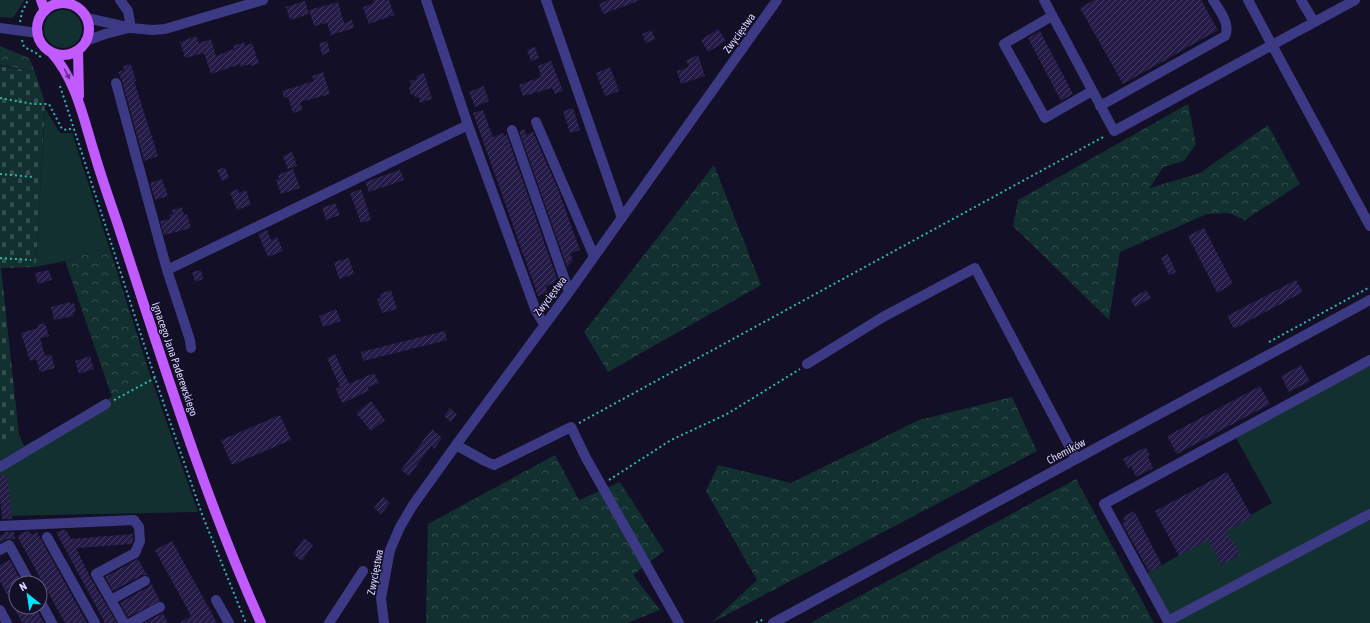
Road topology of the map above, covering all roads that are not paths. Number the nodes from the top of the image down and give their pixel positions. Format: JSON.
{"nodes":[{"id":1,"x":41,"y":0,"type":"edge"},
{"id":2,"x":120,"y":0,"type":"edge"},
{"id":3,"x":263,"y":0,"type":"edge"},
{"id":4,"x":426,"y":0,"type":"edge"},
{"id":5,"x":546,"y":0,"type":"edge"},
{"id":6,"x":777,"y":0,"type":"edge"},
{"id":7,"x":1044,"y":0,"type":"edge"},
{"id":8,"x":1213,"y":0,"type":"edge"},
{"id":9,"x":1248,"y":0,"type":"edge"},
{"id":10,"x":1301,"y":0,"type":"edge"},
{"id":11,"x":1353,"y":0,"type":"edge"},
{"id":12,"x":59,"y":2,"type":"edge"},
{"id":13,"x":45,"y":11,"type":"junction"},
{"id":14,"x":1052,"y":16,"type":"junction"},
{"id":15,"x":87,"y":18,"type":"junction"},
{"id":16,"x":1314,"y":22,"type":"junction"},
{"id":17,"x":0,"y":28,"type":"edge"},
{"id":18,"x":131,"y":28,"type":"junction"},
{"id":19,"x":38,"y":33,"type":"junction"},
{"id":20,"x":86,"y":40,"type":"junction"},
{"id":21,"x":1272,"y":45,"type":"junction"},
{"id":22,"x":78,"y":50,"type":"junction"},
{"id":23,"x":51,"y":52,"type":"junction"},
{"id":24,"x":116,"y":83,"type":"dead end"},
{"id":25,"x":1092,"y":92,"type":"junction"},
{"id":26,"x":79,"y":98,"type":"junction"},
{"id":27,"x":1100,"y":106,"type":"junction"},
{"id":28,"x":536,"y":122,"type":"dead end"},
{"id":29,"x":468,"y":125,"type":"junction"},
{"id":30,"x":512,"y":130,"type":"dead end"},
{"id":31,"x":622,"y":218,"type":"junction"},
{"id":32,"x":1370,"y":226,"type":"edge"},
{"id":33,"x":594,"y":256,"type":"junction"},
{"id":34,"x":168,"y":270,"type":"junction"},
{"id":35,"x":569,"y":292,"type":"junction"},
{"id":36,"x":1370,"y":300,"type":"edge"},
{"id":37,"x":544,"y":324,"type":"junction"},
{"id":38,"x":191,"y":348,"type":"dead end"},
{"id":39,"x":1370,"y":360,"type":"edge"},
{"id":40,"x":807,"y":364,"type":"road end"},
{"id":41,"x":106,"y":404,"type":"road end"},
{"id":42,"x":456,"y":445,"type":"junction"},
{"id":43,"x":1076,"y":459,"type":"junction"},
{"id":44,"x":0,"y":467,"type":"edge"},
{"id":45,"x":1370,"y":514,"type":"edge"},
{"id":46,"x":0,"y":526,"type":"edge"},
{"id":47,"x":47,"y":537,"type":"dead end"},
{"id":48,"x":0,"y":550,"type":"edge"},
{"id":49,"x":363,"y":571,"type":"dead end"},
{"id":50,"x":26,"y":575,"type":"edge"},
{"id":51,"x":145,"y":582,"type":"dead end"},
{"id":52,"x":111,"y":600,"type":"junction"},
{"id":53,"x":216,"y":600,"type":"dead end"},
{"id":54,"x":160,"y":607,"type":"dead end"},
{"id":55,"x":0,"y":610,"type":"edge"},
{"id":56,"x":1168,"y":622,"type":"edge"},
{"id":57,"x":7,"y":623,"type":"edge"},
{"id":58,"x":95,"y":623,"type":"edge"},
{"id":59,"x":124,"y":623,"type":"edge"},
{"id":60,"x":132,"y":623,"type":"edge"},
{"id":61,"x":229,"y":623,"type":"edge"},
{"id":62,"x":261,"y":623,"type":"edge"},
{"id":63,"x":328,"y":623,"type":"edge"},
{"id":64,"x":384,"y":623,"type":"edge"},
{"id":65,"x":679,"y":623,"type":"edge"},
{"id":66,"x":773,"y":623,"type":"edge"}],
"edges":[{"from":1,"to":13,"type":"main road"},
{"from":2,"to":18,"type":"street"},
{"from":3,"to":18,"type":"street"},
{"from":4,"to":29,"type":"street"},
{"from":5,"to":31,"type":"street"},
{"from":6,"to":31,"type":"street","name":"Zwycięstwa"},
{"from":7,"to":14,"type":"street"},
{"from":8,"to":27,"type":"street"},
{"from":9,"to":21,"type":"street"},
{"from":10,"to":16,"type":"street"},
{"from":11,"to":16,"type":"street"},
{"from":12,"to":13,"type":"main road"},
{"from":12,"to":15,"type":"main road"},
{"from":13,"to":19,"type":"main road"},
{"from":14,"to":25,"type":"street"},
{"from":14,"to":25,"type":"street"},
{"from":15,"to":18,"type":"street"},
{"from":15,"to":20,"type":"main road"},
{"from":16,"to":21,"type":"street"},
{"from":17,"to":19,"type":"street"},
{"from":18,"to":20,"type":"street"},
{"from":19,"to":23,"type":"main road"},
{"from":20,"to":22,"type":"main road"},
{"from":21,"to":27,"type":"street"},
{"from":21,"to":32,"type":"street"},
{"from":22,"to":23,"type":"main road"},
{"from":22,"to":26,"type":"main road","name":"Ignacego Jana Paderewskiego"},
{"from":23,"to":26,"type":"main road","name":"Ignacego Jana Paderewskiego","one_way":true},
{"from":24,"to":34,"type":"street"},
{"from":25,"to":27,"type":"street"},
{"from":26,"to":62,"type":"main road","name":"Ignacego Jana Paderewskiego"},
{"from":28,"to":33,"type":"street"},
{"from":29,"to":34,"type":"street"},
{"from":29,"to":37,"type":"street"},
{"from":30,"to":35,"type":"street"},
{"from":31,"to":33,"type":"street","name":"Zwycięstwa"},
{"from":33,"to":35,"type":"street","name":"Zwycięstwa"},
{"from":34,"to":38,"type":"street"},
{"from":35,"to":37,"type":"street","name":"Zwycięstwa"},
{"from":36,"to":43,"type":"street","name":"Chemików"},
{"from":37,"to":42,"type":"street","name":"Zwycięstwa"},
{"from":39,"to":56,"type":"street"},
{"from":40,"to":43,"type":"street"},
{"from":41,"to":44,"type":"street"},
{"from":42,"to":64,"type":"street","name":"Zwycięstwa"},
{"from":42,"to":65,"type":"street"},
{"from":43,"to":66,"type":"street","name":"Chemików"},
{"from":45,"to":56,"type":"street"},
{"from":46,"to":52,"type":"street"},
{"from":47,"to":58,"type":"street"},
{"from":48,"to":50,"type":"street"},
{"from":49,"to":63,"type":"street"},
{"from":51,"to":52,"type":"street"},
{"from":52,"to":59,"type":"street"},
{"from":53,"to":61,"type":"street"},
{"from":54,"to":60,"type":"street"},
{"from":55,"to":57,"type":"street"}]}
